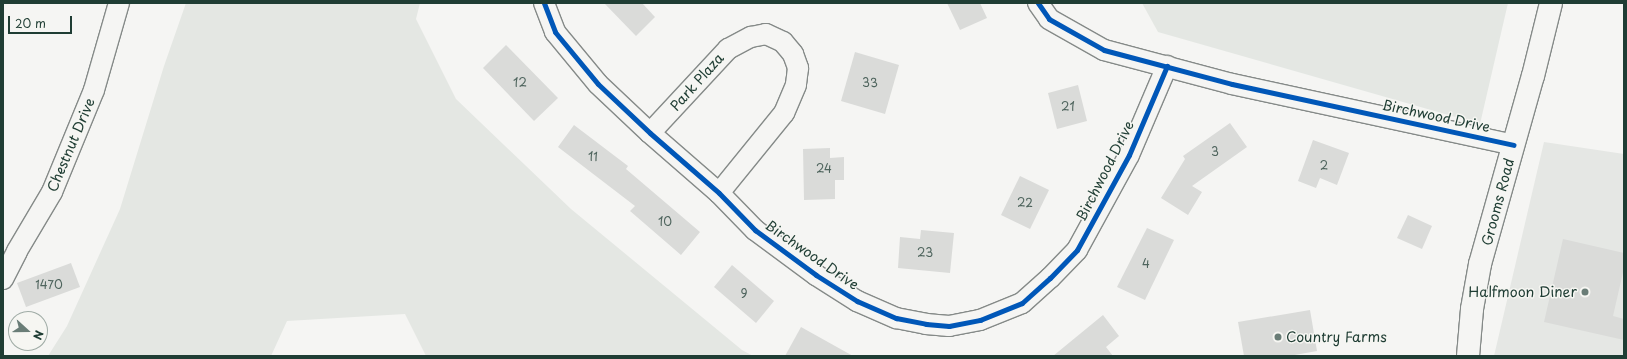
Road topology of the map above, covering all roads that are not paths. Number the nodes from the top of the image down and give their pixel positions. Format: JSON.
{"nodes":[{"id":1,"x":119,"y":3,"type":"edge"},
{"id":2,"x":544,"y":3,"type":"edge"},
{"id":3,"x":1038,"y":3,"type":"edge"},
{"id":4,"x":1551,"y":3,"type":"edge"},
{"id":5,"x":1167,"y":66,"type":"junction"},
{"id":6,"x":650,"y":133,"type":"junction"},
{"id":7,"x":1513,"y":145,"type":"junction"},
{"id":8,"x":719,"y":192,"type":"junction"},
{"id":9,"x":3,"y":279,"type":"edge"},
{"id":10,"x":1468,"y":356,"type":"edge"}],
"edges":[{"from":1,"to":9,"type":"street","name":"Chestnut Drive"},
{"from":2,"to":6,"type":"street","name":"Birchwood Drive"},
{"from":3,"to":5,"type":"street","name":"Birchwood Drive"},
{"from":4,"to":7,"type":"street","name":"Grooms Road"},
{"from":5,"to":7,"type":"street","name":"Birchwood Drive"},
{"from":5,"to":8,"type":"street","name":"Birchwood Drive"},
{"from":6,"to":8,"type":"street","name":"Birchwood Drive"},
{"from":6,"to":8,"type":"street","name":"Park Plaza"},
{"from":7,"to":10,"type":"street","name":"Grooms Road"}]}
